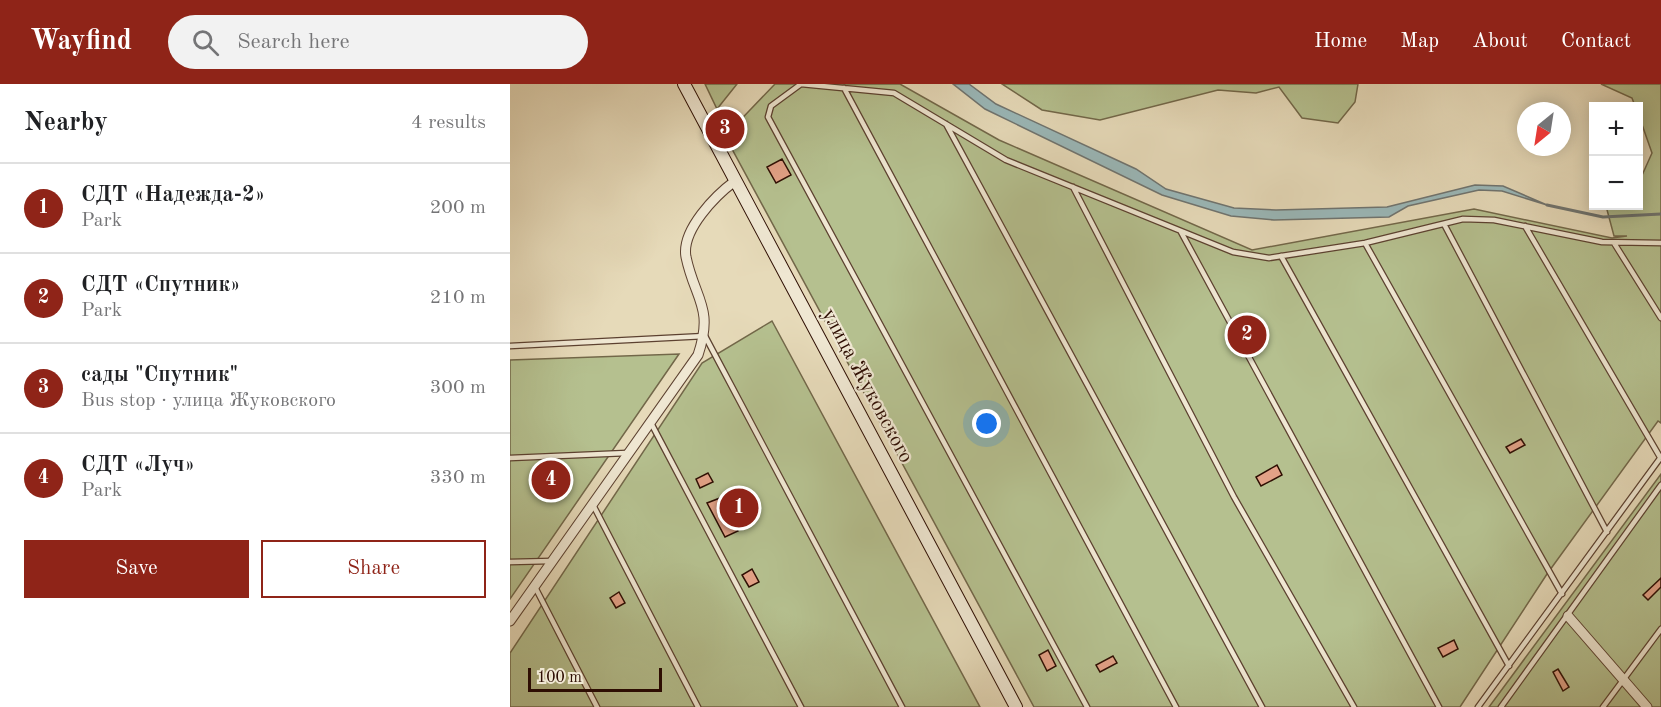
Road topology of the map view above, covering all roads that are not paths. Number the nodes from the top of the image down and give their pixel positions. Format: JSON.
{"nodes":[{"id":1,"x":684,"y":84,"type":"edge"},
{"id":2,"x":843,"y":88,"type":"junction"},
{"id":3,"x":946,"y":124,"type":"junction"},
{"id":4,"x":735,"y":181,"type":"junction"},
{"id":5,"x":1073,"y":187,"type":"junction"},
{"id":6,"x":1444,"y":224,"type":"junction"},
{"id":7,"x":1525,"y":226,"type":"junction"},
{"id":8,"x":1181,"y":231,"type":"junction"},
{"id":9,"x":1365,"y":243,"type":"junction"},
{"id":10,"x":1614,"y":243,"type":"junction"},
{"id":11,"x":1661,"y":243,"type":"edge"},
{"id":12,"x":1281,"y":256,"type":"junction"},
{"id":13,"x":1661,"y":318,"type":"edge"},
{"id":14,"x":705,"y":336,"type":"junction"},
{"id":15,"x":510,"y":346,"type":"edge"},
{"id":16,"x":650,"y":421,"type":"junction"},
{"id":17,"x":627,"y":453,"type":"junction"},
{"id":18,"x":1661,"y":457,"type":"edge"},
{"id":19,"x":510,"y":458,"type":"edge"},
{"id":20,"x":1661,"y":485,"type":"edge"},
{"id":21,"x":592,"y":503,"type":"junction"},
{"id":22,"x":1607,"y":532,"type":"junction"},
{"id":23,"x":552,"y":561,"type":"junction"},
{"id":24,"x":510,"y":562,"type":"edge"},
{"id":25,"x":535,"y":586,"type":"junction"},
{"id":26,"x":1562,"y":594,"type":"junction"},
{"id":27,"x":1568,"y":616,"type":"junction"},
{"id":28,"x":510,"y":621,"type":"edge"},
{"id":29,"x":1661,"y":629,"type":"edge"},
{"id":30,"x":1509,"y":666,"type":"junction"},
{"id":31,"x":1623,"y":680,"type":"junction"},
{"id":32,"x":597,"y":707,"type":"edge"},
{"id":33,"x":698,"y":707,"type":"edge"},
{"id":34,"x":801,"y":707,"type":"edge"},
{"id":35,"x":902,"y":707,"type":"edge"},
{"id":36,"x":1016,"y":707,"type":"edge"},
{"id":37,"x":1087,"y":707,"type":"edge"},
{"id":38,"x":1176,"y":707,"type":"edge"},
{"id":39,"x":1262,"y":707,"type":"edge"},
{"id":40,"x":1354,"y":707,"type":"edge"},
{"id":41,"x":1439,"y":707,"type":"edge"},
{"id":42,"x":1478,"y":707,"type":"edge"},
{"id":43,"x":1501,"y":707,"type":"edge"},
{"id":44,"x":1603,"y":707,"type":"edge"},
{"id":45,"x":1647,"y":707,"type":"edge"}],
"edges":[{"from":1,"to":4,"type":"main road","name":"улица Жуковского"},
{"from":2,"to":3,"type":"lane"},
{"from":2,"to":37,"type":"lane"},
{"from":2,"to":38,"type":"lane"},
{"from":3,"to":5,"type":"lane"},
{"from":3,"to":39,"type":"lane"},
{"from":4,"to":14,"type":"street"},
{"from":4,"to":36,"type":"main road","name":"улица Жуковского"},
{"from":5,"to":8,"type":"lane"},
{"from":5,"to":40,"type":"lane"},
{"from":6,"to":7,"type":"lane"},
{"from":6,"to":9,"type":"lane"},
{"from":6,"to":22,"type":"lane"},
{"from":7,"to":10,"type":"lane"},
{"from":7,"to":18,"type":"lane"},
{"from":8,"to":12,"type":"lane"},
{"from":8,"to":41,"type":"lane"},
{"from":9,"to":12,"type":"lane"},
{"from":9,"to":26,"type":"lane"},
{"from":10,"to":11,"type":"lane"},
{"from":10,"to":13,"type":"lane"},
{"from":12,"to":30,"type":"lane"},
{"from":14,"to":15,"type":"lane"},
{"from":14,"to":16,"type":"street"},
{"from":14,"to":35,"type":"lane"},
{"from":16,"to":17,"type":"street"},
{"from":16,"to":34,"type":"lane"},
{"from":17,"to":19,"type":"lane"},
{"from":17,"to":21,"type":"street"},
{"from":18,"to":22,"type":"lane"},
{"from":20,"to":27,"type":"lane"},
{"from":21,"to":23,"type":"street"},
{"from":21,"to":33,"type":"lane"},
{"from":22,"to":26,"type":"lane"},
{"from":23,"to":24,"type":"lane"},
{"from":23,"to":25,"type":"street"},
{"from":25,"to":28,"type":"street"},
{"from":25,"to":32,"type":"lane"},
{"from":26,"to":30,"type":"lane"},
{"from":27,"to":31,"type":"street"},
{"from":27,"to":43,"type":"lane"},
{"from":29,"to":31,"type":"lane"},
{"from":30,"to":42,"type":"lane"},
{"from":31,"to":44,"type":"lane"},
{"from":31,"to":45,"type":"street"}]}
